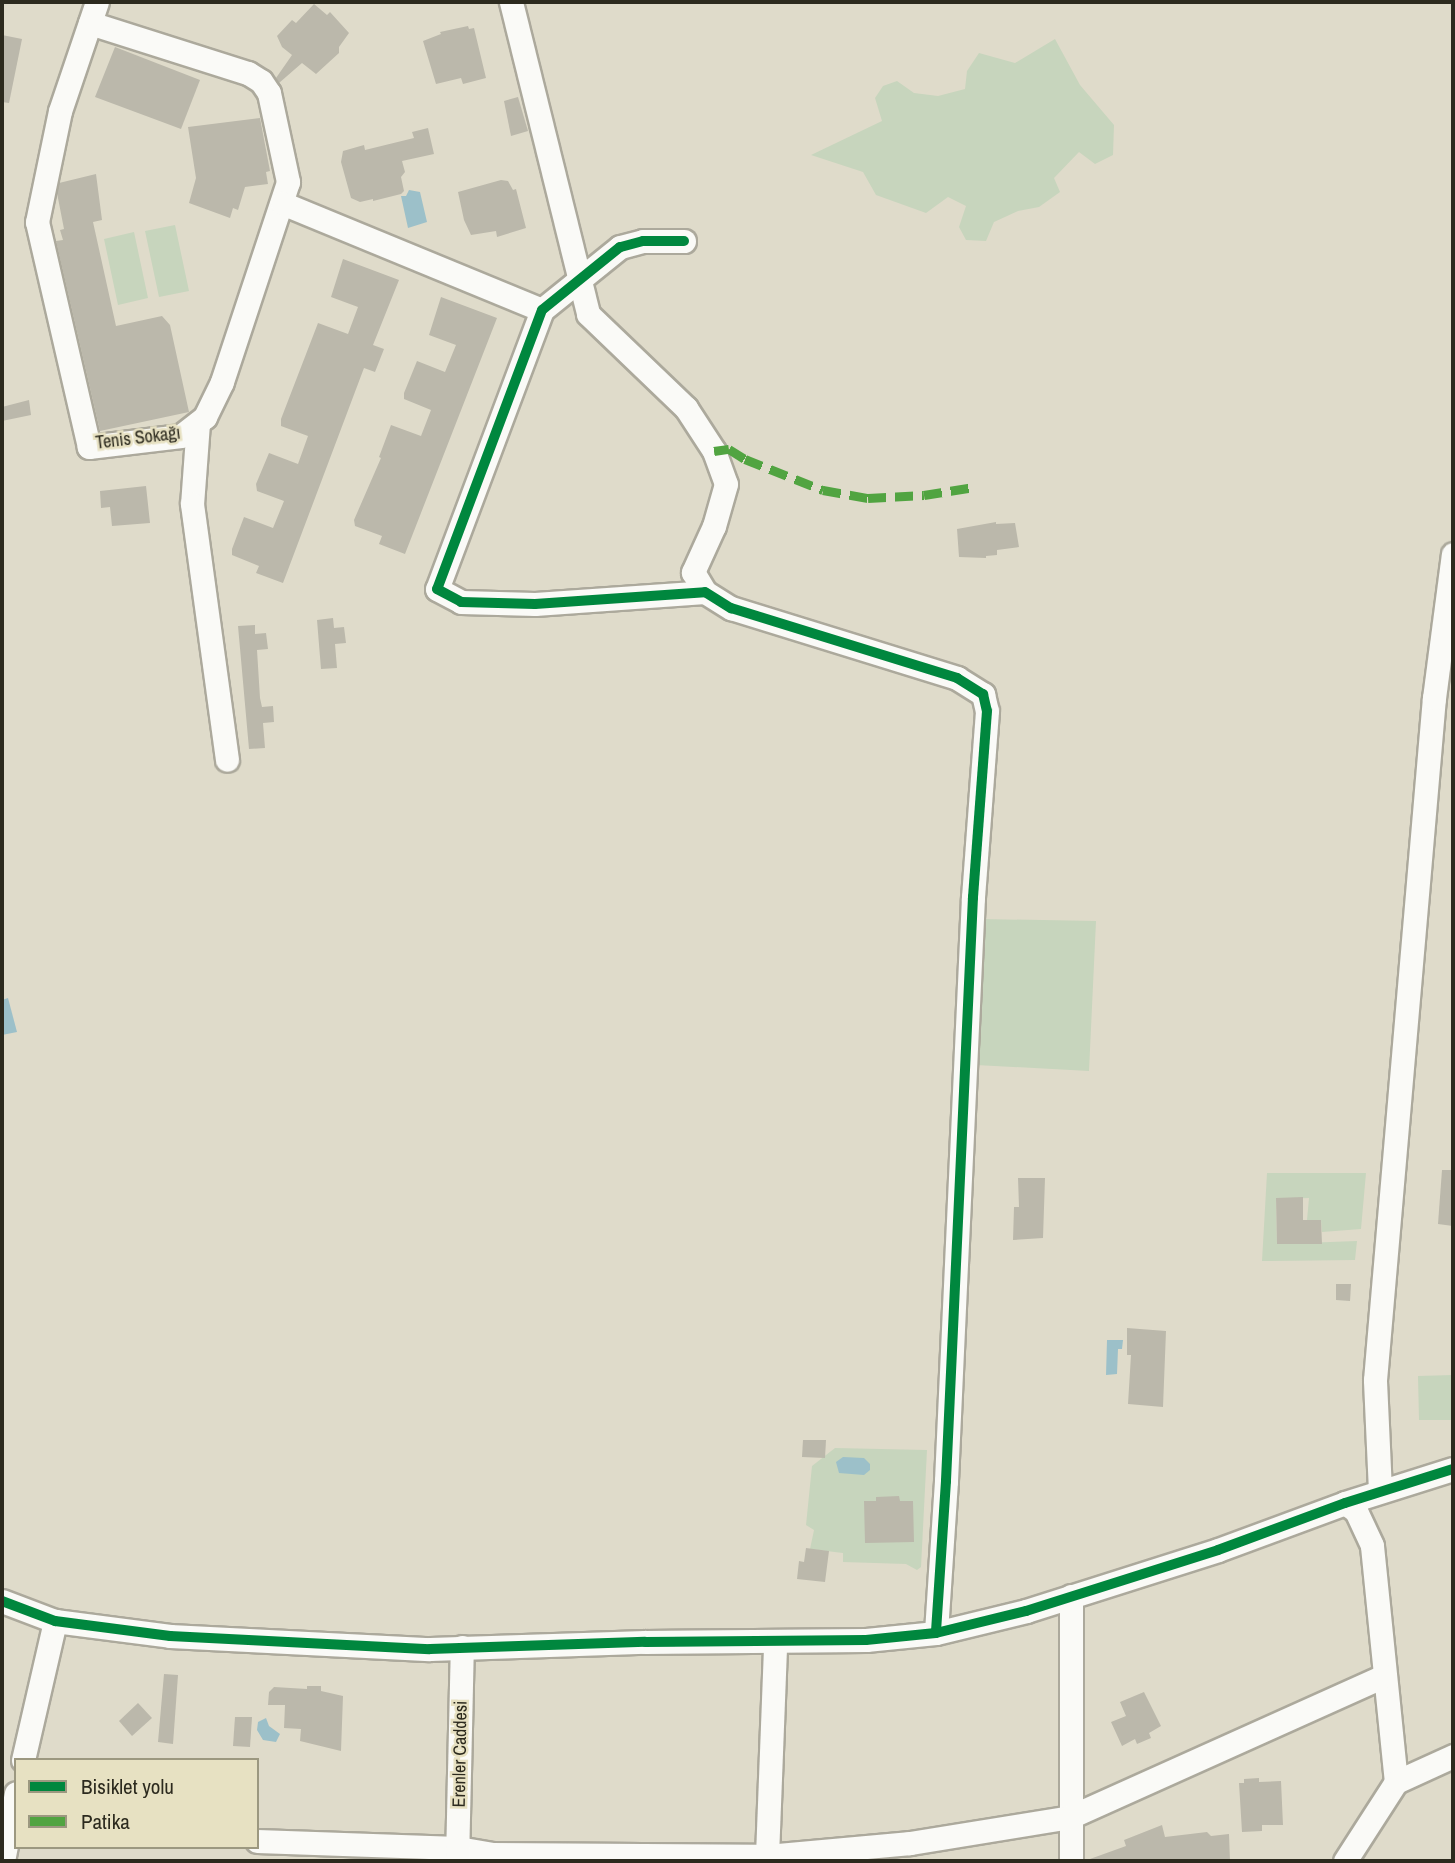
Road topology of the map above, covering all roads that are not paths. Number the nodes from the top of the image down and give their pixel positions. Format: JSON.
{"nodes":[{"id":1,"x":511,"y":2,"type":"edge"},
{"id":2,"x":94,"y":13,"type":"edge"},
{"id":3,"x":282,"y":203,"type":"junction"},
{"id":4,"x":684,"y":241,"type":"dead end"},
{"id":5,"x":582,"y":276,"type":"junction"},
{"id":6,"x":542,"y":310,"type":"junction"},
{"id":7,"x":198,"y":423,"type":"junction"},
{"id":8,"x":1452,"y":569,"type":"edge"},
{"id":9,"x":705,"y":592,"type":"junction"},
{"id":10,"x":227,"y":760,"type":"dead end"},
{"id":11,"x":1453,"y":1469,"type":"edge"},
{"id":12,"x":1380,"y":1491,"type":"junction"},
{"id":13,"x":1345,"y":1503,"type":"junction"},
{"id":14,"x":1071,"y":1597,"type":"junction"},
{"id":15,"x":2,"y":1601,"type":"edge"},
{"id":16,"x":55,"y":1621,"type":"junction"},
{"id":17,"x":936,"y":1633,"type":"junction"},
{"id":18,"x":775,"y":1643,"type":"junction"},
{"id":19,"x":462,"y":1647,"type":"junction"},
{"id":20,"x":1384,"y":1676,"type":"junction"},
{"id":21,"x":1453,"y":1756,"type":"edge"},
{"id":22,"x":23,"y":1758,"type":"edge"},
{"id":23,"x":1396,"y":1782,"type":"junction"},
{"id":24,"x":14,"y":1809,"type":"edge"},
{"id":25,"x":1070,"y":1817,"type":"junction"},
{"id":26,"x":11,"y":1833,"type":"edge"},
{"id":27,"x":259,"y":1841,"type":"edge"},
{"id":28,"x":458,"y":1855,"type":"edge"},
{"id":29,"x":767,"y":1856,"type":"junction"},
{"id":30,"x":3,"y":1861,"type":"edge"},
{"id":31,"x":1071,"y":1861,"type":"edge"},
{"id":32,"x":1345,"y":1861,"type":"edge"}],
"edges":[{"from":1,"to":5,"type":"street"},
{"from":2,"to":3,"type":"street","name":"Tenis Sokağı"},
{"from":2,"to":7,"type":"street","name":"Tenis Sokağı"},
{"from":3,"to":6,"type":"street"},
{"from":3,"to":7,"type":"street","name":"Tenis Sokağı"},
{"from":4,"to":5,"type":"street"},
{"from":5,"to":6,"type":"street"},
{"from":5,"to":9,"type":"street"},
{"from":6,"to":9,"type":"street"},
{"from":7,"to":10,"type":"street"},
{"from":8,"to":12,"type":"street"},
{"from":9,"to":17,"type":"street"},
{"from":11,"to":12,"type":"street"},
{"from":12,"to":13,"type":"street"},
{"from":13,"to":14,"type":"street"},
{"from":13,"to":20,"type":"street"},
{"from":14,"to":17,"type":"street"},
{"from":14,"to":25,"type":"street"},
{"from":15,"to":16,"type":"street"},
{"from":16,"to":19,"type":"street"},
{"from":16,"to":22,"type":"street"},
{"from":17,"to":18,"type":"street"},
{"from":18,"to":19,"type":"street"},
{"from":18,"to":29,"type":"street"},
{"from":19,"to":28,"type":"street","name":"Erenler Caddesi"},
{"from":20,"to":23,"type":"street"},
{"from":20,"to":25,"type":"street"},
{"from":21,"to":23,"type":"street"},
{"from":23,"to":32,"type":"street"},
{"from":24,"to":26,"type":"street"},
{"from":25,"to":29,"type":"street"},
{"from":25,"to":31,"type":"street"},
{"from":26,"to":30,"type":"street"},
{"from":27,"to":28,"type":"street"},
{"from":28,"to":29,"type":"street"}]}
